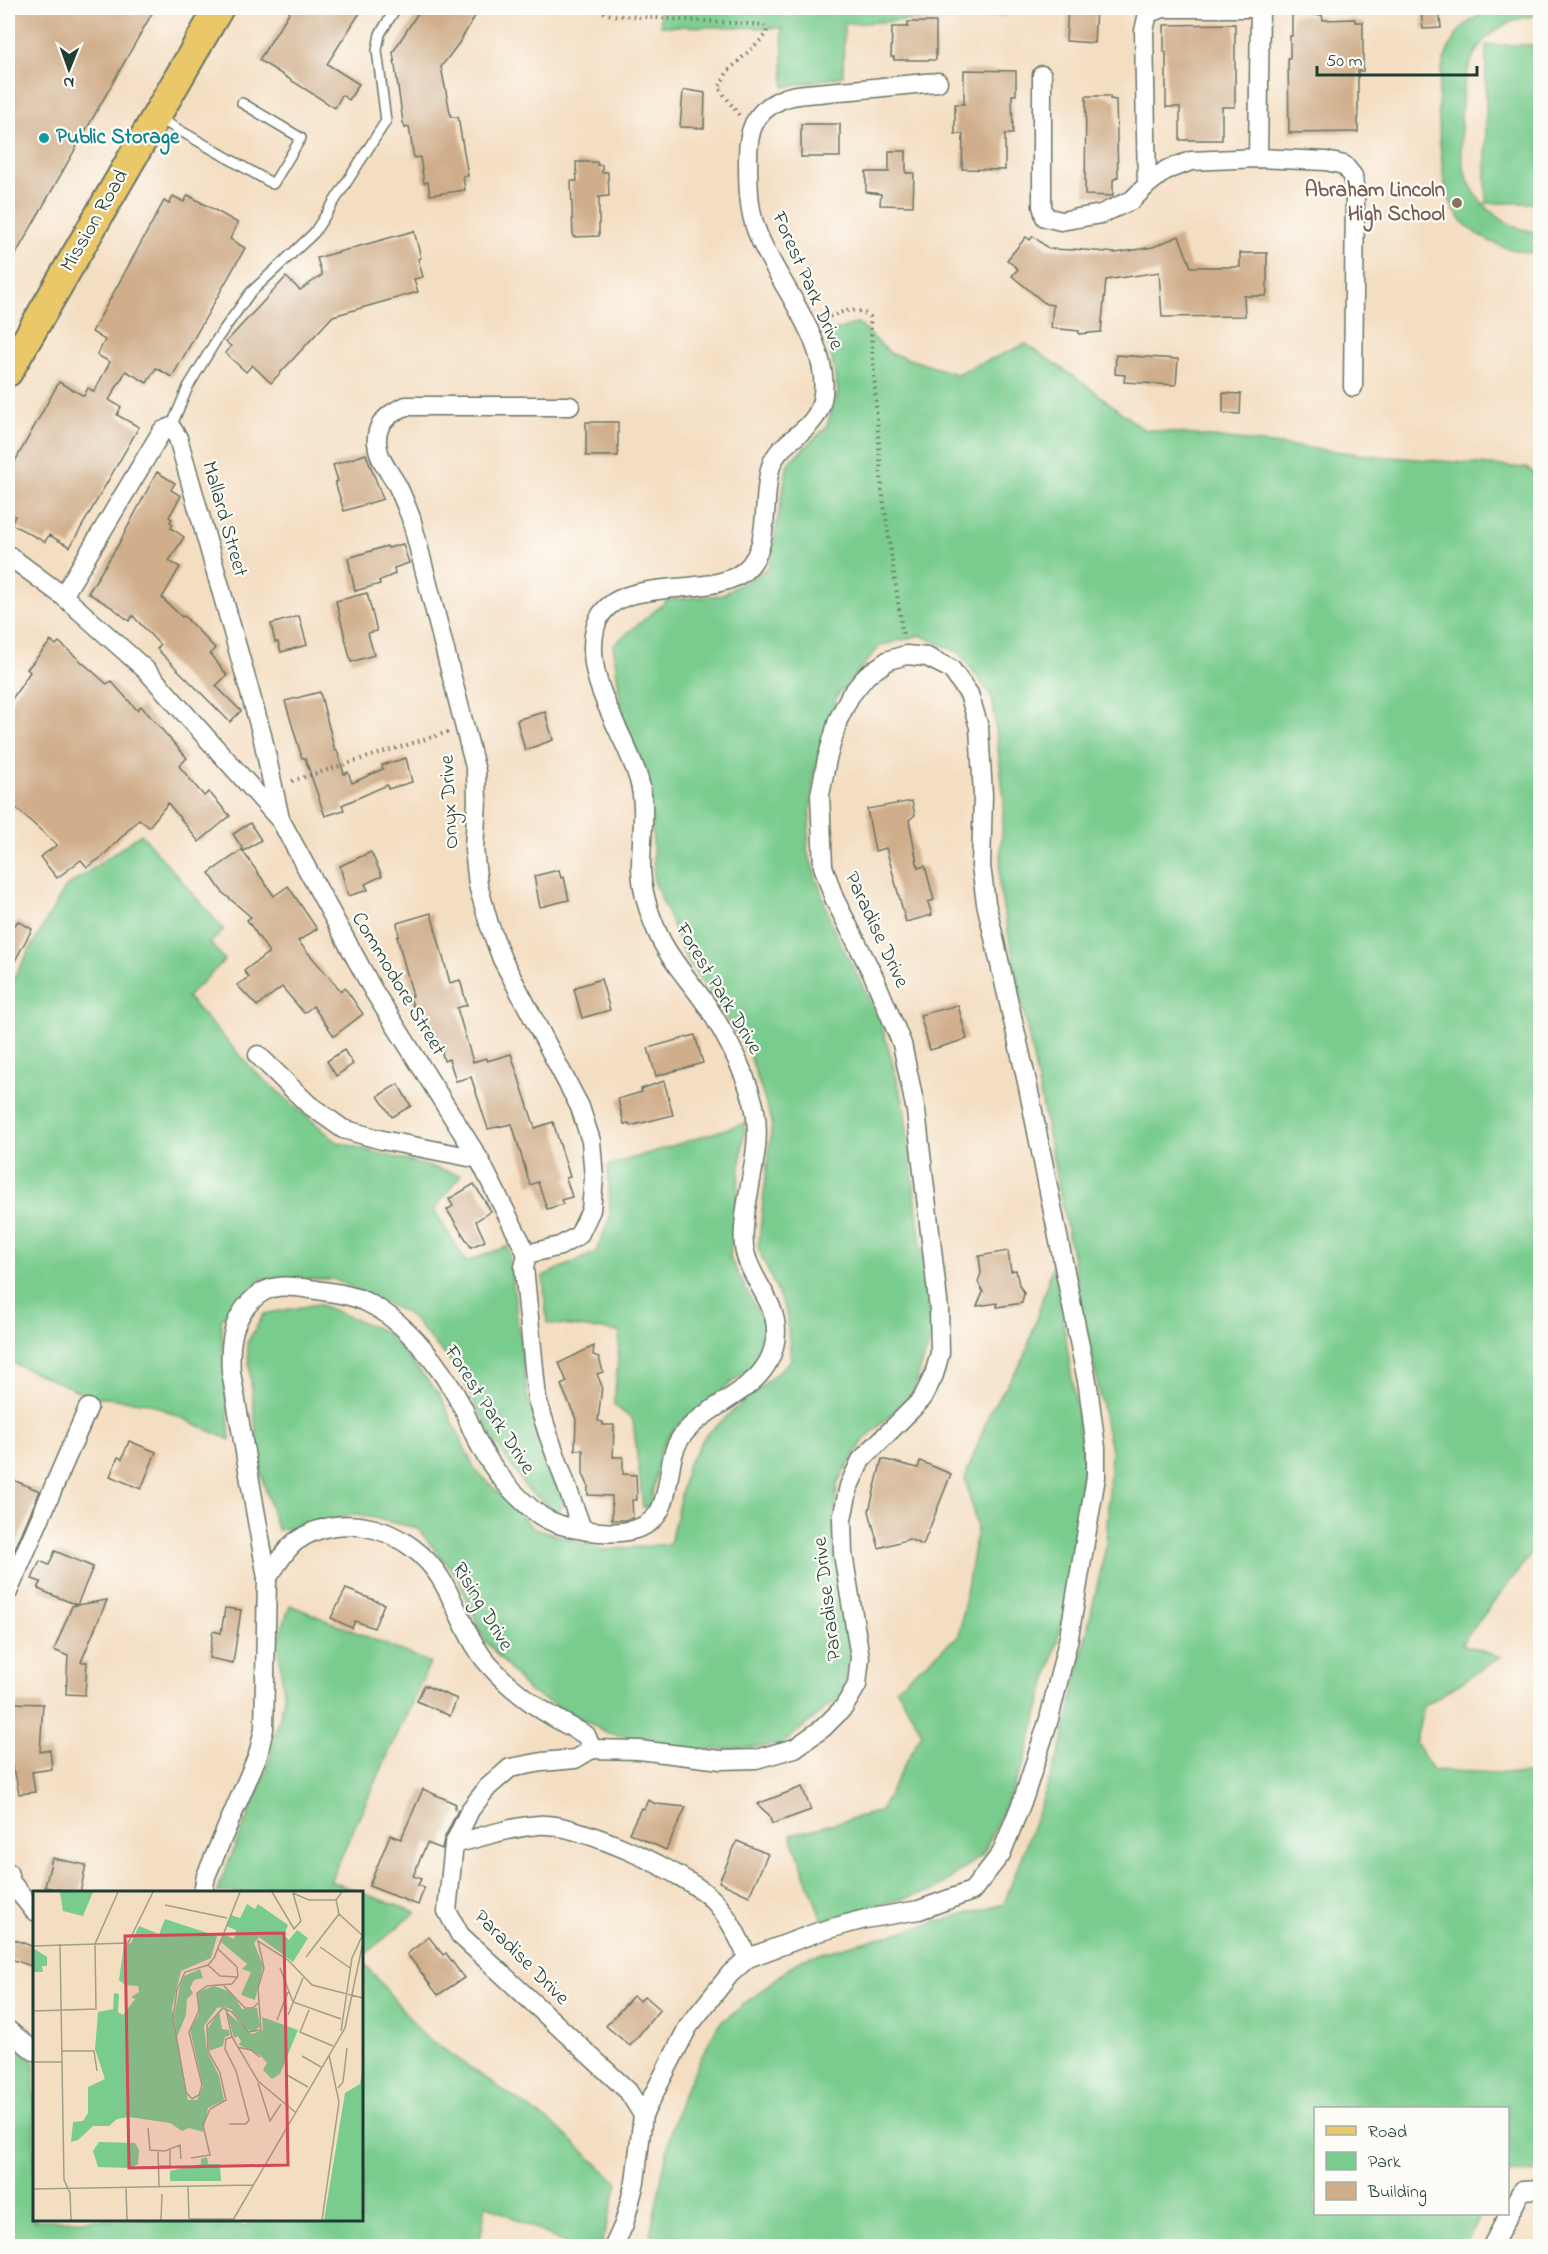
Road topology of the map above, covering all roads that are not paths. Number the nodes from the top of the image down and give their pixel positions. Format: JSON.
{"nodes":[{"id":1,"x":219,"y":8,"type":"edge"},
{"id":2,"x":396,"y":8,"type":"edge"},
{"id":3,"x":1260,"y":8,"type":"edge"},
{"id":4,"x":1042,"y":75,"type":"dead end"},
{"id":5,"x":938,"y":82,"type":"dead end"},
{"id":6,"x":242,"y":103,"type":"dead end"},
{"id":7,"x":155,"y":117,"type":"junction"},
{"id":8,"x":1258,"y":158,"type":"junction"},
{"id":9,"x":1146,"y":185,"type":"junction"},
{"id":10,"x":8,"y":372,"type":"edge"},
{"id":11,"x":1353,"y":387,"type":"dead end"},
{"id":12,"x":570,"y":406,"type":"dead end"},
{"id":13,"x":171,"y":427,"type":"junction"},
{"id":14,"x":8,"y":555,"type":"edge"},
{"id":15,"x":63,"y":596,"type":"junction"},
{"id":16,"x":281,"y":821,"type":"junction"},
{"id":17,"x":258,"y":1055,"type":"dead end"},
{"id":18,"x":479,"y":1159,"type":"junction"},
{"id":19,"x":527,"y":1254,"type":"junction"},
{"id":20,"x":88,"y":1408,"type":"dead end"},
{"id":21,"x":582,"y":1529,"type":"junction"},
{"id":22,"x":267,"y":1578,"type":"junction"},
{"id":23,"x":8,"y":1592,"type":"edge"},
{"id":24,"x":592,"y":1749,"type":"junction"},
{"id":25,"x":454,"y":1844,"type":"junction"},
{"id":26,"x":8,"y":1872,"type":"edge"},
{"id":27,"x":203,"y":1891,"type":"edge"},
{"id":28,"x":33,"y":1910,"type":"edge"},
{"id":29,"x":748,"y":1958,"type":"junction"},
{"id":30,"x":8,"y":2030,"type":"edge"},
{"id":31,"x":33,"y":2050,"type":"edge"},
{"id":32,"x":643,"y":2115,"type":"junction"},
{"id":33,"x":1532,"y":2189,"type":"edge"},
{"id":34,"x":614,"y":2247,"type":"edge"},
{"id":35,"x":1492,"y":2247,"type":"edge"}],
"edges":[{"from":1,"to":7,"type":"main road","name":"Mission Road"},
{"from":2,"to":13,"type":"lane"},
{"from":3,"to":8,"type":"street"},
{"from":3,"to":9,"type":"street"},
{"from":4,"to":9,"type":"street"},
{"from":5,"to":21,"type":"street","name":"Forest Park Drive"},
{"from":6,"to":7,"type":"lane"},
{"from":7,"to":10,"type":"main road","name":"Mission Road"},
{"from":8,"to":9,"type":"street"},
{"from":8,"to":11,"type":"street"},
{"from":12,"to":19,"type":"street","name":"Onyx Drive"},
{"from":13,"to":15,"type":"street"},
{"from":13,"to":16,"type":"street","name":"Mallard Street"},
{"from":14,"to":15,"type":"street","name":"Commodore Street"},
{"from":15,"to":16,"type":"street","name":"Commodore Street"},
{"from":16,"to":18,"type":"street","name":"Commodore Street"},
{"from":17,"to":18,"type":"street"},
{"from":18,"to":19,"type":"street","name":"Commodore Street"},
{"from":19,"to":21,"type":"street","name":"Commodore Street"},
{"from":20,"to":23,"type":"street"},
{"from":21,"to":22,"type":"street","name":"Forest Park Drive"},
{"from":22,"to":24,"type":"street","name":"Rising Drive"},
{"from":22,"to":27,"type":"street","name":"Forest Park Drive"},
{"from":24,"to":25,"type":"street","name":"Paradise Drive"},
{"from":24,"to":29,"type":"street","name":"Paradise Drive"},
{"from":25,"to":29,"type":"street"},
{"from":25,"to":32,"type":"street","name":"Paradise Drive"},
{"from":26,"to":28,"type":"street"},
{"from":29,"to":32,"type":"street"},
{"from":30,"to":31,"type":"street"},
{"from":32,"to":34,"type":"street"},
{"from":33,"to":35,"type":"street"}]}
